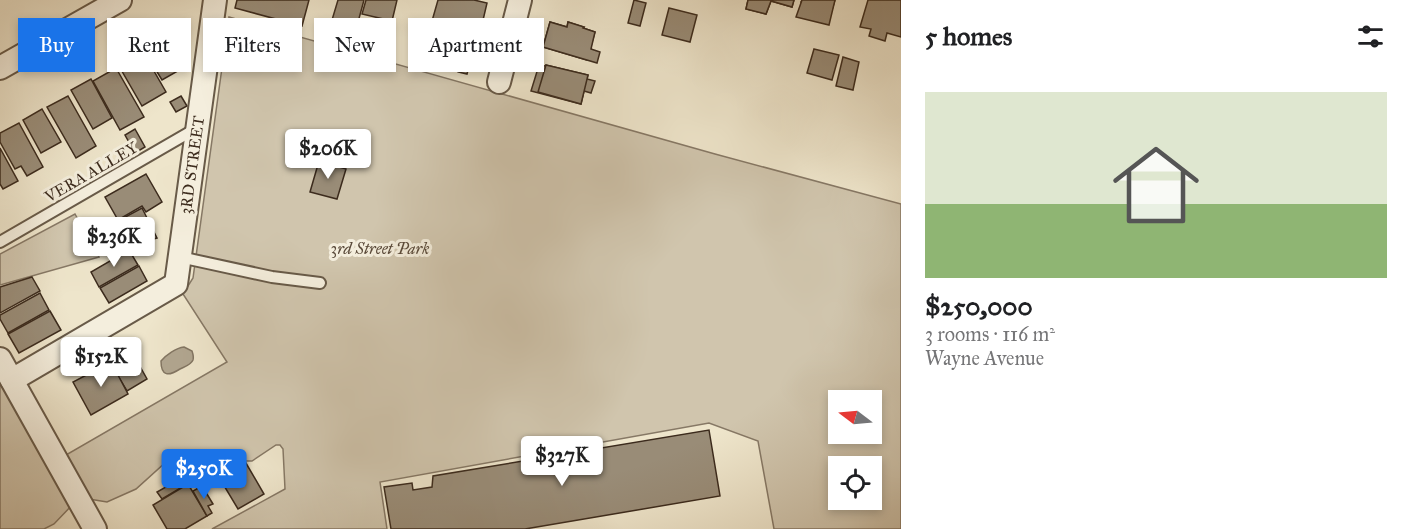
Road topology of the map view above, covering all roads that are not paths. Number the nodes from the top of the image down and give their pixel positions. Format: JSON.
{"nodes":[{"id":1,"x":120,"y":0,"type":"edge"},
{"id":2,"x":215,"y":0,"type":"edge"},
{"id":3,"x":520,"y":0,"type":"edge"},
{"id":4,"x":0,"y":68,"type":"edge"},
{"id":5,"x":499,"y":82,"type":"dead end"},
{"id":6,"x":197,"y":128,"type":"junction"},
{"id":7,"x":0,"y":242,"type":"edge"},
{"id":8,"x":180,"y":257,"type":"junction"},
{"id":9,"x":320,"y":283,"type":"dead end"},
{"id":10,"x":0,"y":359,"type":"edge"},
{"id":11,"x":12,"y":380,"type":"junction"},
{"id":12,"x":95,"y":529,"type":"edge"}],
"edges":[{"from":1,"to":4,"type":"street"},
{"from":2,"to":6,"type":"street","name":"3RD STREET"},
{"from":3,"to":5,"type":"street"},
{"from":6,"to":7,"type":"lane","name":"VERA ALLEY"},
{"from":6,"to":8,"type":"street","name":"3RD STREET"},
{"from":8,"to":9,"type":"lane"},
{"from":8,"to":11,"type":"street","name":"3RD STREET"},
{"from":10,"to":11,"type":"street"},
{"from":11,"to":12,"type":"street"}]}
